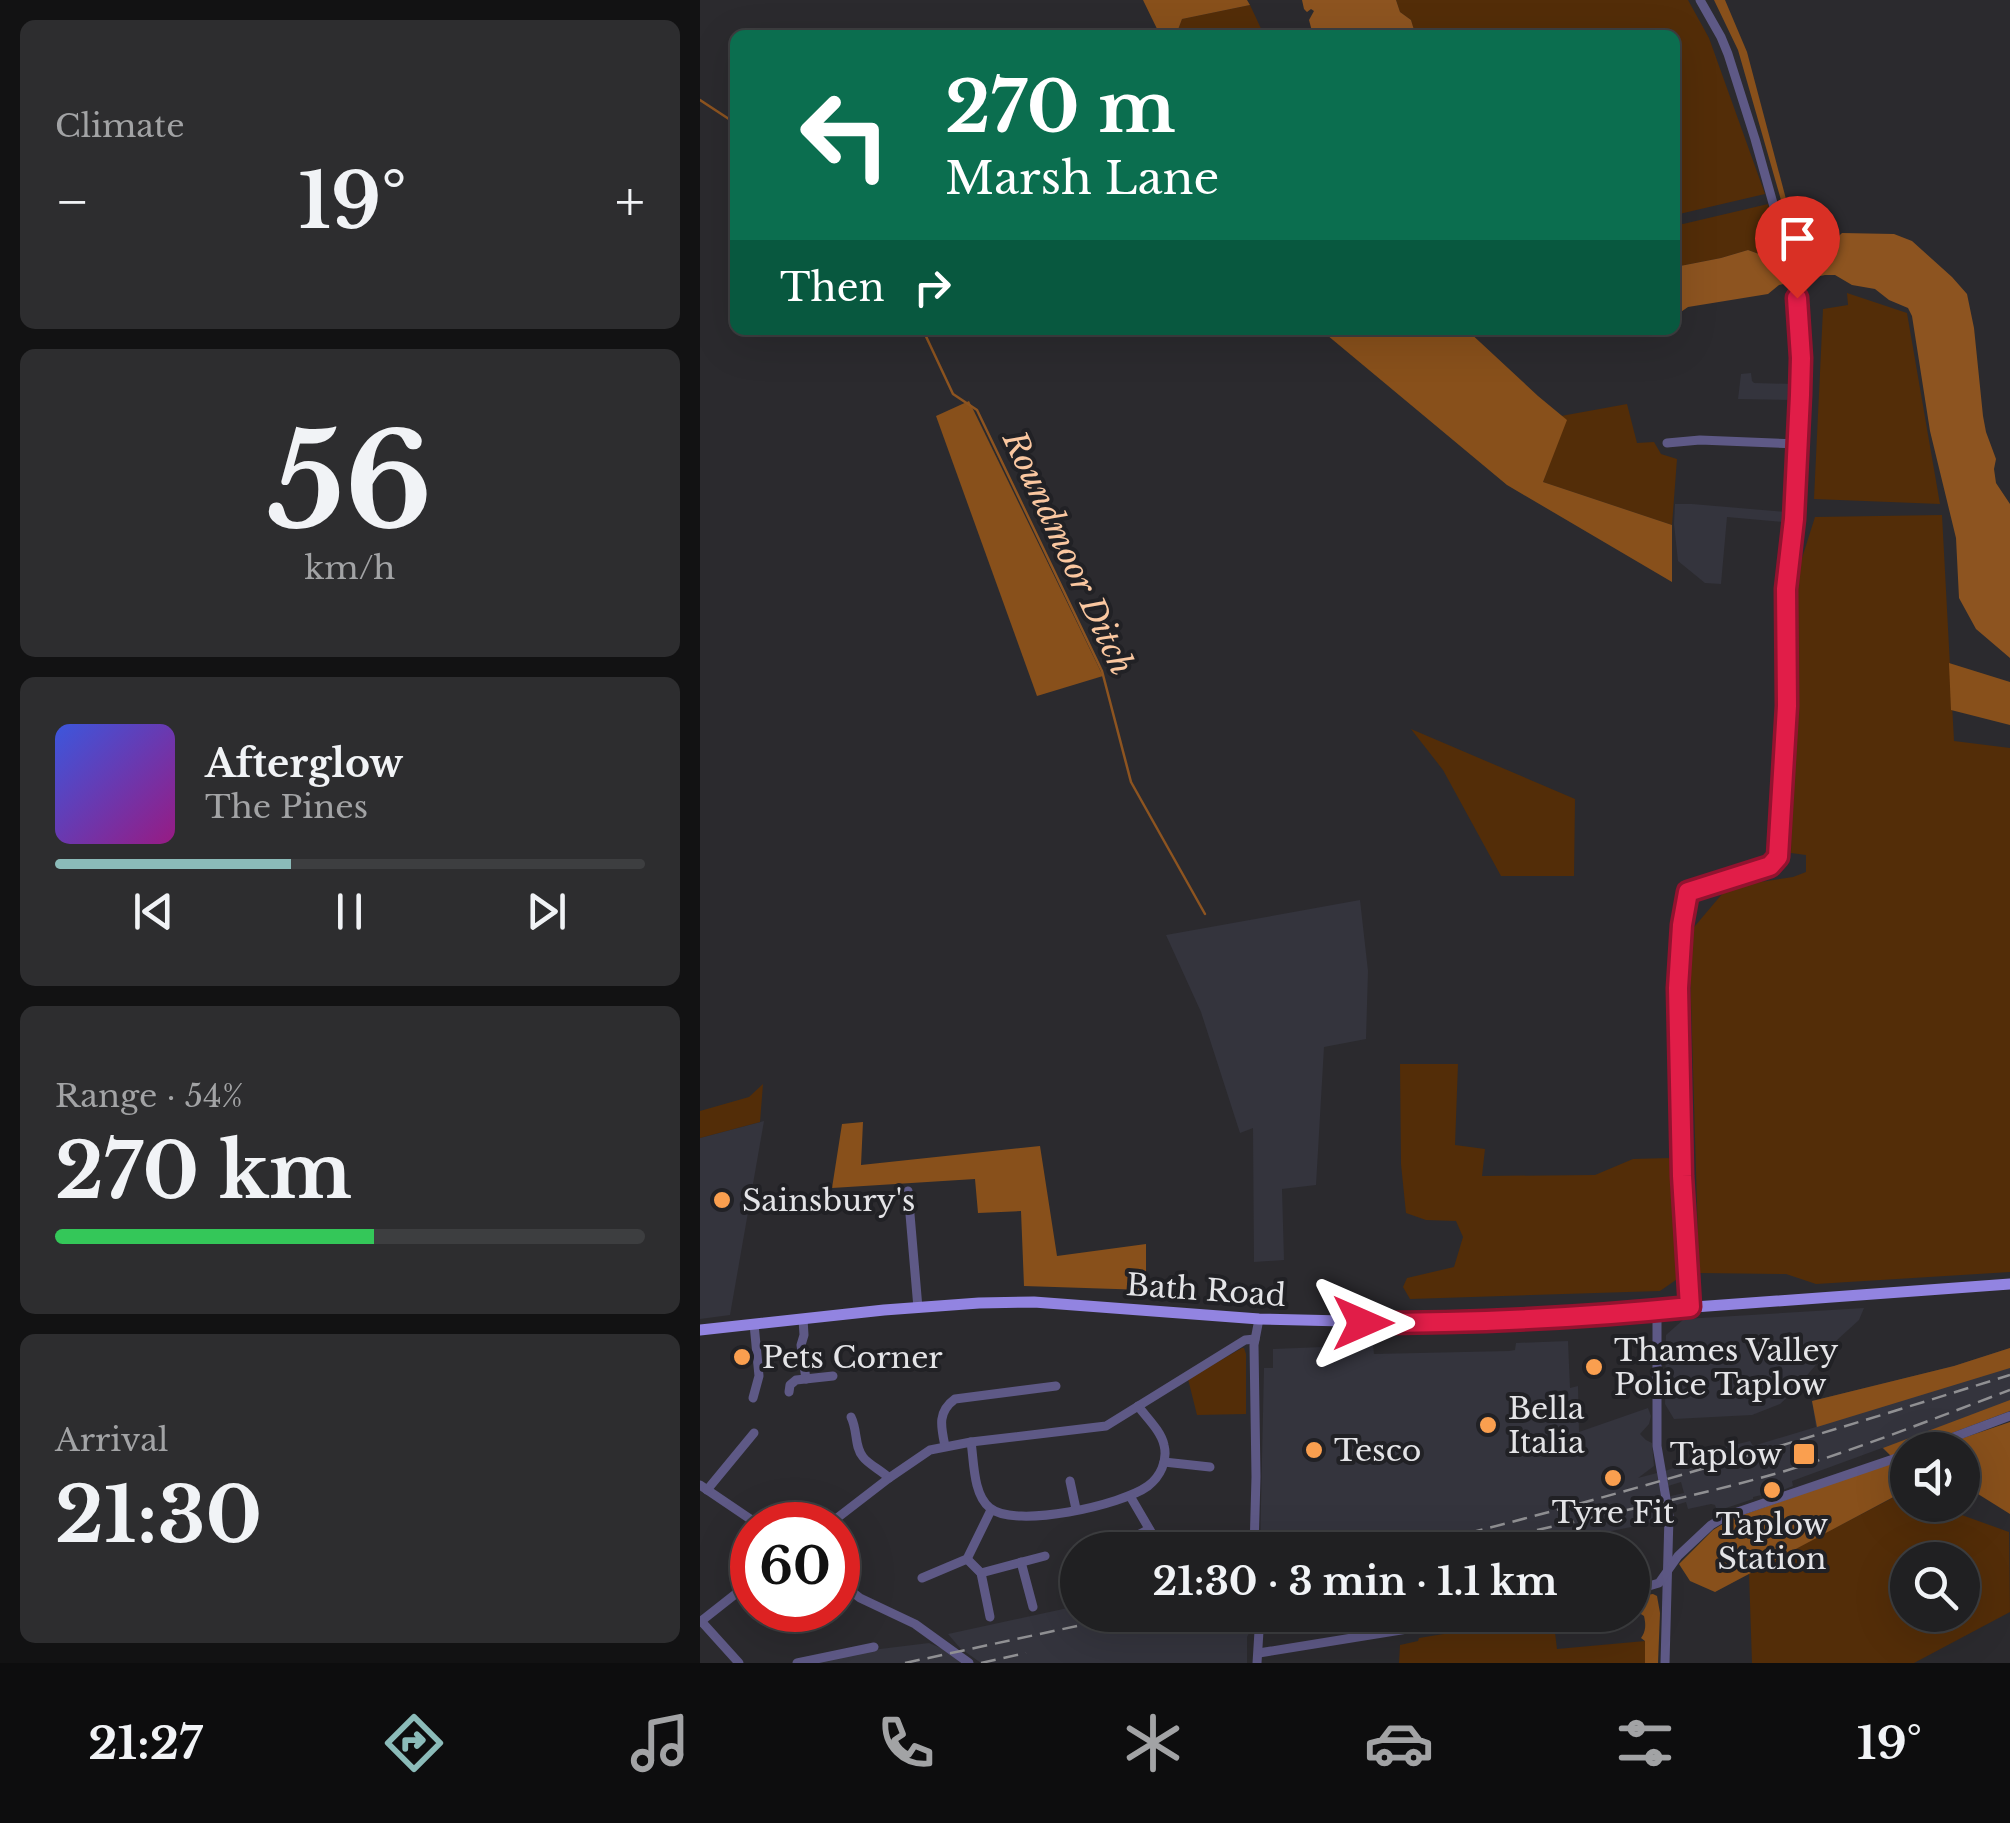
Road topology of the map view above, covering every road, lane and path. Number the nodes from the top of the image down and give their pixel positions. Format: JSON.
{"nodes":[{"id":1,"x":1700,"y":0,"type":"edge"},
{"id":2,"x":1667,"y":443,"type":"dead end"},
{"id":3,"x":1798,"y":444,"type":"junction"},
{"id":4,"x":908,"y":1192,"type":"dead end"},
{"id":5,"x":2010,"y":1284,"type":"edge"},
{"id":6,"x":1690,"y":1307,"type":"junction"},
{"id":7,"x":918,"y":1308,"type":"junction"},
{"id":8,"x":1657,"y":1310,"type":"junction"},
{"id":9,"x":803,"y":1319,"type":"junction"},
{"id":10,"x":1259,"y":1319,"type":"junction"},
{"id":11,"x":754,"y":1324,"type":"junction"},
{"id":12,"x":700,"y":1330,"type":"edge"},
{"id":13,"x":1255,"y":1338,"type":"junction"},
{"id":14,"x":833,"y":1376,"type":"dead end"},
{"id":15,"x":806,"y":1379,"type":"junction"},
{"id":16,"x":1056,"y":1386,"type":"dead end"},
{"id":17,"x":790,"y":1392,"type":"dead end"},
{"id":18,"x":753,"y":1398,"type":"dead end"},
{"id":19,"x":1138,"y":1406,"type":"junction"},
{"id":20,"x":2010,"y":1416,"type":"edge"},
{"id":21,"x":851,"y":1418,"type":"dead end"},
{"id":22,"x":1967,"y":1432,"type":"edge"},
{"id":23,"x":754,"y":1434,"type":"dead end"},
{"id":24,"x":971,"y":1442,"type":"junction"},
{"id":25,"x":945,"y":1446,"type":"junction"},
{"id":26,"x":1890,"y":1460,"type":"edge"},
{"id":27,"x":1164,"y":1462,"type":"junction"},
{"id":28,"x":1210,"y":1467,"type":"dead end"},
{"id":29,"x":889,"y":1478,"type":"junction"},
{"id":30,"x":1070,"y":1482,"type":"dead end"},
{"id":31,"x":704,"y":1487,"type":"edge"},
{"id":32,"x":1130,"y":1496,"type":"junction"},
{"id":33,"x":858,"y":1502,"type":"edge"},
{"id":34,"x":730,"y":1505,"type":"edge"},
{"id":35,"x":992,"y":1510,"type":"junction"},
{"id":36,"x":1076,"y":1510,"type":"junction"},
{"id":37,"x":1150,"y":1528,"type":"junction"},
{"id":38,"x":1144,"y":1532,"type":"edge"},
{"id":39,"x":1152,"y":1532,"type":"edge"},
{"id":40,"x":1254,"y":1532,"type":"edge"},
{"id":41,"x":1045,"y":1556,"type":"dead end"},
{"id":42,"x":967,"y":1559,"type":"junction"},
{"id":43,"x":1021,"y":1562,"type":"junction"},
{"id":44,"x":1667,"y":1572,"type":"junction"},
{"id":45,"x":981,"y":1573,"type":"junction"},
{"id":46,"x":922,"y":1578,"type":"dead end"},
{"id":47,"x":1650,"y":1587,"type":"edge"},
{"id":48,"x":860,"y":1598,"type":"edge"},
{"id":49,"x":730,"y":1599,"type":"edge"},
{"id":50,"x":1033,"y":1606,"type":"dead end"},
{"id":51,"x":990,"y":1616,"type":"dead end"},
{"id":52,"x":701,"y":1621,"type":"edge"},
{"id":53,"x":1259,"y":1632,"type":"edge"},
{"id":54,"x":1401,"y":1632,"type":"edge"},
{"id":55,"x":874,"y":1647,"type":"dead end"},
{"id":56,"x":1258,"y":1658,"type":"edge"},
{"id":57,"x":739,"y":1663,"type":"edge"},
{"id":58,"x":798,"y":1663,"type":"edge"},
{"id":59,"x":969,"y":1663,"type":"edge"},
{"id":60,"x":1665,"y":1663,"type":"edge"}],
"edges":[{"from":1,"to":3,"type":"street"},
{"from":2,"to":3,"type":"street"},
{"from":3,"to":6,"type":"street"},
{"from":4,"to":7,"type":"street"},
{"from":5,"to":6,"type":"main road","name":"Bath Road"},
{"from":6,"to":8,"type":"main road","name":"Bath Road"},
{"from":7,"to":9,"type":"main road","name":"Bath Road"},
{"from":7,"to":10,"type":"main road","name":"Bath Road"},
{"from":8,"to":10,"type":"main road","name":"Bath Road"},
{"from":8,"to":44,"type":"street"},
{"from":9,"to":11,"type":"main road","name":"Bath Road"},
{"from":9,"to":15,"type":"street"},
{"from":10,"to":13,"type":"street"},
{"from":11,"to":12,"type":"main road","name":"Bath Road"},
{"from":11,"to":18,"type":"street"},
{"from":13,"to":19,"type":"street"},
{"from":13,"to":40,"type":"street"},
{"from":14,"to":15,"type":"street"},
{"from":15,"to":17,"type":"street"},
{"from":16,"to":25,"type":"street"},
{"from":19,"to":24,"type":"street"},
{"from":19,"to":27,"type":"street"},
{"from":20,"to":22,"type":"street"},
{"from":21,"to":29,"type":"street"},
{"from":23,"to":31,"type":"street"},
{"from":24,"to":25,"type":"street"},
{"from":24,"to":35,"type":"street"},
{"from":25,"to":29,"type":"street"},
{"from":26,"to":44,"type":"street"},
{"from":27,"to":28,"type":"street"},
{"from":27,"to":32,"type":"street"},
{"from":29,"to":33,"type":"street"},
{"from":30,"to":36,"type":"street"},
{"from":31,"to":34,"type":"street"},
{"from":32,"to":36,"type":"street"},
{"from":32,"to":37,"type":"street"},
{"from":35,"to":36,"type":"street"},
{"from":35,"to":42,"type":"street"},
{"from":37,"to":38,"type":"street"},
{"from":37,"to":39,"type":"street"},
{"from":41,"to":43,"type":"street"},
{"from":42,"to":45,"type":"street"},
{"from":42,"to":46,"type":"street"},
{"from":43,"to":45,"type":"street"},
{"from":43,"to":50,"type":"street"},
{"from":44,"to":47,"type":"street"},
{"from":44,"to":60,"type":"street"},
{"from":45,"to":51,"type":"street"},
{"from":48,"to":59,"type":"street"},
{"from":49,"to":52,"type":"street"},
{"from":52,"to":57,"type":"street"},
{"from":53,"to":56,"type":"street"},
{"from":54,"to":56,"type":"street"},
{"from":55,"to":58,"type":"street"}]}
